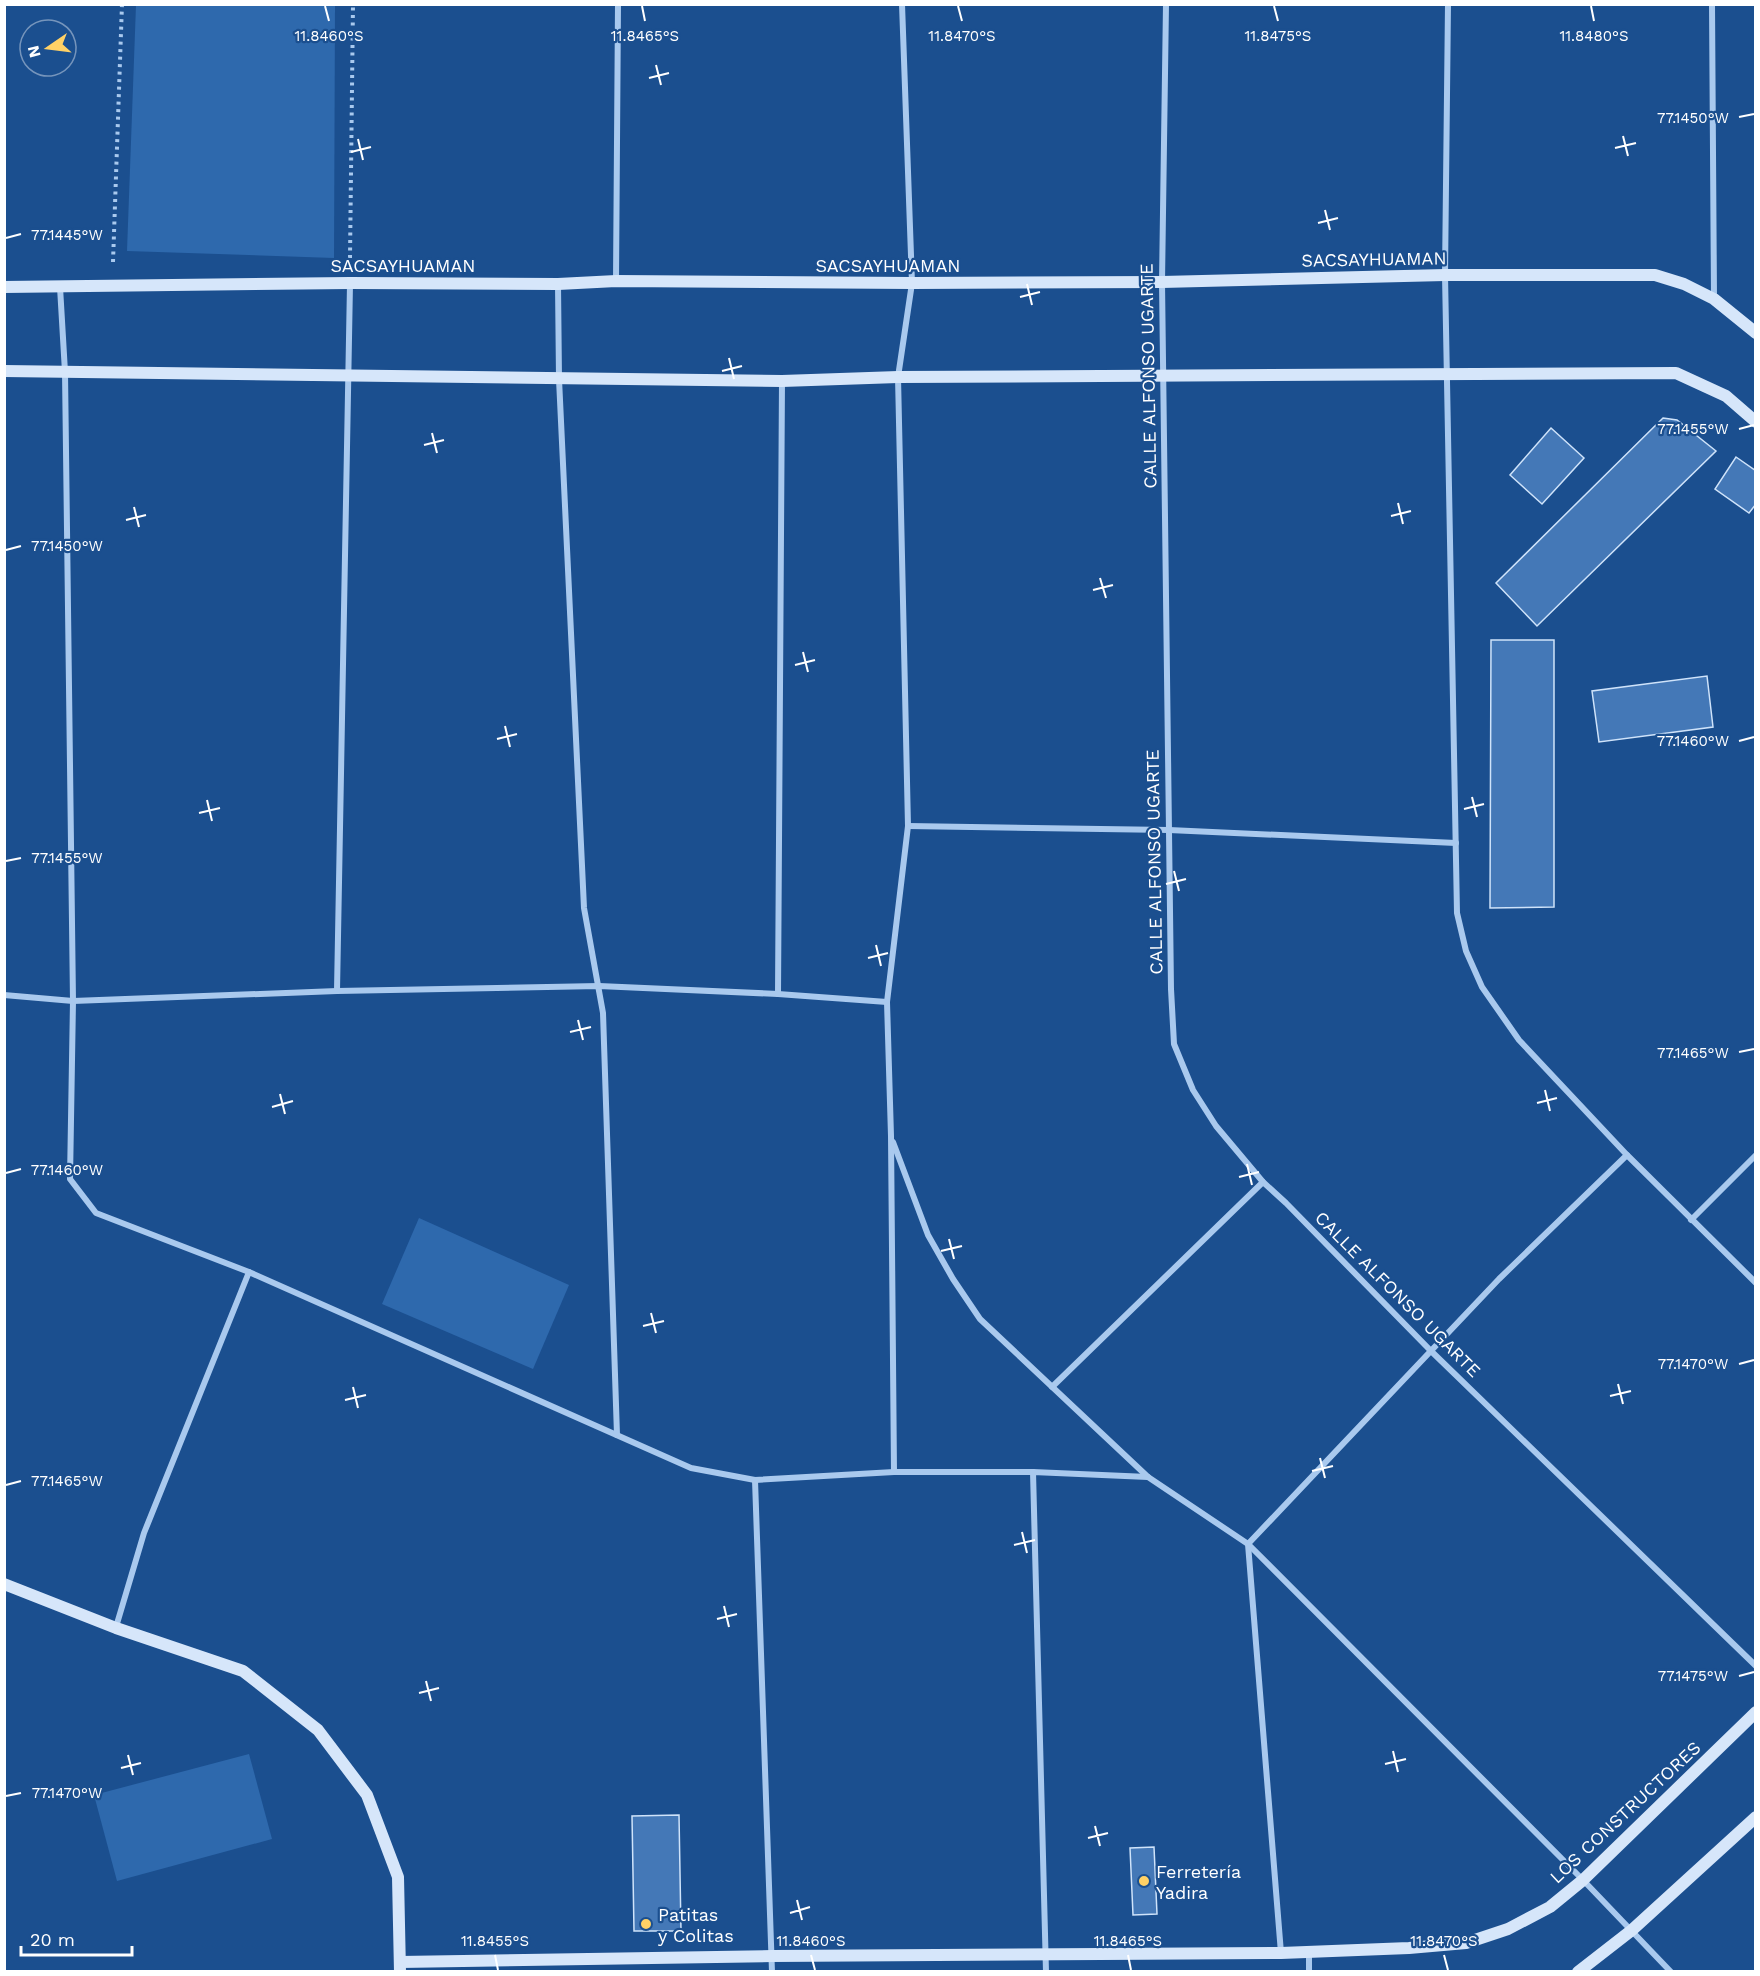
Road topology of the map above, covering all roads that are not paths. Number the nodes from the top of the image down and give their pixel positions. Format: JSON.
{"nodes":[{"id":1,"x":618,"y":4,"type":"edge"},
{"id":2,"x":902,"y":4,"type":"edge"},
{"id":3,"x":1166,"y":4,"type":"edge"},
{"id":4,"x":1448,"y":4,"type":"edge"},
{"id":5,"x":1712,"y":4,"type":"edge"},
{"id":6,"x":1445,"y":275,"type":"junction"},
{"id":7,"x":616,"y":281,"type":"junction"},
{"id":8,"x":1162,"y":282,"type":"junction"},
{"id":9,"x":350,"y":283,"type":"junction"},
{"id":10,"x":912,"y":283,"type":"junction"},
{"id":11,"x":558,"y":284,"type":"junction"},
{"id":12,"x":4,"y":287,"type":"edge"},
{"id":13,"x":60,"y":287,"type":"junction"},
{"id":14,"x":1714,"y":299,"type":"junction"},
{"id":15,"x":1755,"y":333,"type":"edge"},
{"id":16,"x":4,"y":371,"type":"edge"},
{"id":17,"x":65,"y":372,"type":"junction"},
{"id":18,"x":1447,"y":374,"type":"junction"},
{"id":19,"x":348,"y":375,"type":"junction"},
{"id":20,"x":1163,"y":375,"type":"junction"},
{"id":21,"x":898,"y":377,"type":"junction"},
{"id":22,"x":559,"y":379,"type":"junction"},
{"id":23,"x":782,"y":381,"type":"junction"},
{"id":24,"x":1755,"y":422,"type":"edge"},
{"id":25,"x":908,"y":826,"type":"junction"},
{"id":26,"x":1169,"y":830,"type":"junction"},
{"id":27,"x":1456,"y":843,"type":"junction"},
{"id":28,"x":599,"y":986,"type":"junction"},
{"id":29,"x":337,"y":991,"type":"junction"},
{"id":30,"x":778,"y":993,"type":"junction"},
{"id":31,"x":4,"y":994,"type":"edge"},
{"id":32,"x":73,"y":1001,"type":"junction"},
{"id":33,"x":887,"y":1002,"type":"junction"},
{"id":34,"x":891,"y":1136,"type":"junction"},
{"id":35,"x":1627,"y":1155,"type":"junction"},
{"id":36,"x":1755,"y":1155,"type":"edge"},
{"id":37,"x":1263,"y":1182,"type":"junction"},
{"id":38,"x":1691,"y":1220,"type":"junction"},
{"id":39,"x":249,"y":1272,"type":"junction"},
{"id":40,"x":1755,"y":1283,"type":"edge"},
{"id":41,"x":1431,"y":1351,"type":"junction"},
{"id":42,"x":1052,"y":1387,"type":"junction"},
{"id":43,"x":617,"y":1435,"type":"junction"},
{"id":44,"x":894,"y":1472,"type":"junction"},
{"id":45,"x":1033,"y":1472,"type":"junction"},
{"id":46,"x":1148,"y":1477,"type":"junction"},
{"id":47,"x":755,"y":1480,"type":"junction"},
{"id":48,"x":1248,"y":1544,"type":"junction"},
{"id":49,"x":4,"y":1584,"type":"edge"},
{"id":50,"x":116,"y":1628,"type":"junction"},
{"id":51,"x":1755,"y":1666,"type":"edge"},
{"id":52,"x":1755,"y":1712,"type":"edge"},
{"id":53,"x":1755,"y":1817,"type":"edge"},
{"id":54,"x":1583,"y":1880,"type":"junction"},
{"id":55,"x":1632,"y":1930,"type":"junction"},
{"id":56,"x":1281,"y":1953,"type":"junction"},
{"id":57,"x":1309,"y":1953,"type":"junction"},
{"id":58,"x":1046,"y":1955,"type":"junction"},
{"id":59,"x":772,"y":1956,"type":"junction"},
{"id":60,"x":400,"y":1967,"type":"edge"},
{"id":61,"x":772,"y":1971,"type":"edge"},
{"id":62,"x":1046,"y":1971,"type":"edge"},
{"id":63,"x":1310,"y":1971,"type":"edge"},
{"id":64,"x":1578,"y":1971,"type":"edge"},
{"id":65,"x":1671,"y":1971,"type":"edge"}],
"edges":[{"from":1,"to":7,"type":"street"},
{"from":2,"to":10,"type":"street"},
{"from":3,"to":8,"type":"street","name":"CALLE ALFONSO UGARTE"},
{"from":4,"to":6,"type":"street"},
{"from":5,"to":14,"type":"street"},
{"from":6,"to":8,"type":"street","name":"SACSAYHUAMAN"},
{"from":6,"to":14,"type":"street","name":"SACSAYHUAMAN"},
{"from":6,"to":18,"type":"street"},
{"from":7,"to":10,"type":"street","name":"SACSAYHUAMAN"},
{"from":7,"to":11,"type":"street","name":"SACSAYHUAMAN"},
{"from":8,"to":10,"type":"street","name":"SACSAYHUAMAN"},
{"from":8,"to":20,"type":"street","name":"CALLE ALFONSO UGARTE"},
{"from":9,"to":11,"type":"street","name":"SACSAYHUAMAN"},
{"from":9,"to":13,"type":"street","name":"SACSAYHUAMAN"},
{"from":9,"to":19,"type":"street"},
{"from":10,"to":21,"type":"street"},
{"from":11,"to":22,"type":"street"},
{"from":12,"to":13,"type":"street","name":"SACSAYHUAMAN"},
{"from":13,"to":17,"type":"street"},
{"from":14,"to":15,"type":"street","name":"SACSAYHUAMAN"},
{"from":16,"to":17,"type":"street"},
{"from":17,"to":19,"type":"street"},
{"from":17,"to":32,"type":"street"},
{"from":18,"to":20,"type":"street"},
{"from":18,"to":24,"type":"street"},
{"from":18,"to":27,"type":"street"},
{"from":19,"to":22,"type":"street"},
{"from":19,"to":29,"type":"street"},
{"from":20,"to":21,"type":"street"},
{"from":20,"to":26,"type":"street","name":"CALLE ALFONSO UGARTE"},
{"from":21,"to":23,"type":"street"},
{"from":21,"to":25,"type":"street"},
{"from":22,"to":23,"type":"street"},
{"from":22,"to":28,"type":"street"},
{"from":23,"to":30,"type":"street"},
{"from":25,"to":26,"type":"street"},
{"from":25,"to":33,"type":"street"},
{"from":26,"to":27,"type":"street"},
{"from":26,"to":37,"type":"street","name":"CALLE ALFONSO UGARTE"},
{"from":27,"to":35,"type":"street"},
{"from":28,"to":29,"type":"street"},
{"from":28,"to":30,"type":"street"},
{"from":28,"to":43,"type":"street"},
{"from":29,"to":32,"type":"street"},
{"from":30,"to":33,"type":"street"},
{"from":31,"to":32,"type":"street"},
{"from":32,"to":39,"type":"street"},
{"from":33,"to":34,"type":"street"},
{"from":34,"to":42,"type":"street"},
{"from":34,"to":44,"type":"street"},
{"from":35,"to":38,"type":"street"},
{"from":35,"to":41,"type":"street"},
{"from":36,"to":38,"type":"street"},
{"from":37,"to":41,"type":"street","name":"CALLE ALFONSO UGARTE"},
{"from":37,"to":42,"type":"street"},
{"from":38,"to":40,"type":"street"},
{"from":39,"to":43,"type":"street"},
{"from":39,"to":50,"type":"street"},
{"from":41,"to":48,"type":"street"},
{"from":41,"to":51,"type":"street","name":"CALLE ALFONSO UGARTE"},
{"from":42,"to":46,"type":"street"},
{"from":43,"to":47,"type":"street"},
{"from":44,"to":45,"type":"street"},
{"from":44,"to":47,"type":"street"},
{"from":45,"to":46,"type":"street"},
{"from":45,"to":58,"type":"street"},
{"from":46,"to":48,"type":"street"},
{"from":47,"to":59,"type":"street"},
{"from":48,"to":54,"type":"street"},
{"from":48,"to":56,"type":"street"},
{"from":49,"to":50,"type":"street"},
{"from":50,"to":60,"type":"street"},
{"from":52,"to":54,"type":"street","name":"LOS CONSTRUCTORES"},
{"from":53,"to":55,"type":"street"},
{"from":54,"to":55,"type":"street"},
{"from":54,"to":57,"type":"street","name":"LOS CONSTRUCTORES"},
{"from":55,"to":64,"type":"street"},
{"from":55,"to":65,"type":"street"},
{"from":56,"to":57,"type":"street","name":"LOS CONSTRUCTORES"},
{"from":56,"to":58,"type":"street","name":"LOS CONSTRUCTORES"},
{"from":57,"to":63,"type":"street"},
{"from":58,"to":59,"type":"street","name":"LOS CONSTRUCTORES"},
{"from":58,"to":62,"type":"street"},
{"from":59,"to":60,"type":"street","name":"LOS CONSTRUCTORES"},
{"from":59,"to":61,"type":"street"}]}
